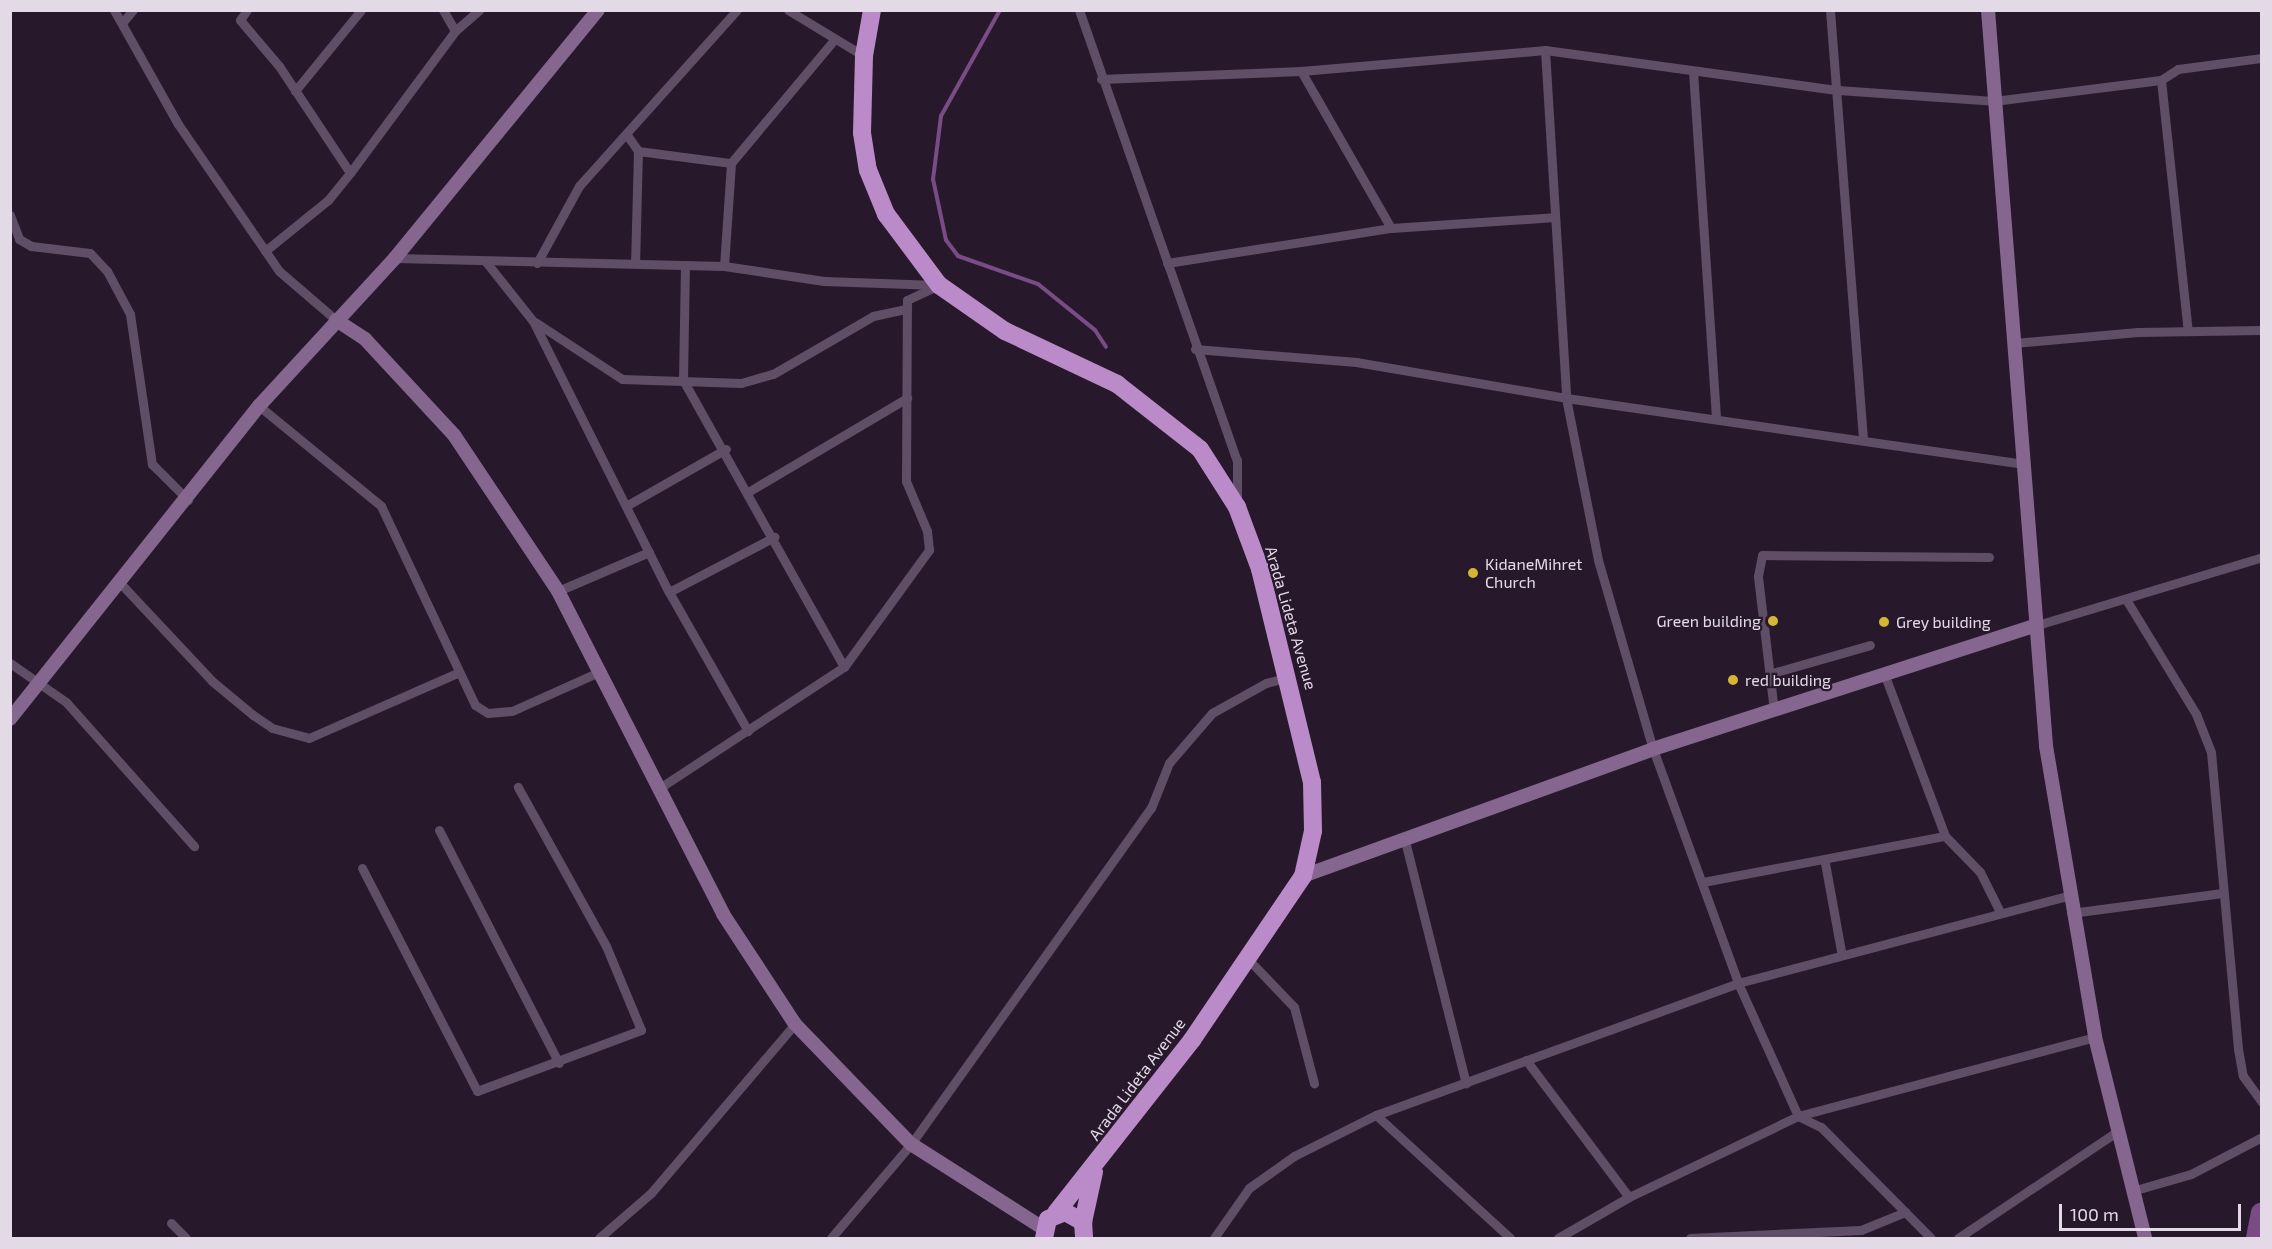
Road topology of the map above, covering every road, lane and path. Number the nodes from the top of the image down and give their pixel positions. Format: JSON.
{"nodes":[{"id":1,"x":114,"y":10,"type":"edge"},
{"id":2,"x":133,"y":10,"type":"edge"},
{"id":3,"x":247,"y":10,"type":"edge"},
{"id":4,"x":361,"y":10,"type":"edge"},
{"id":5,"x":443,"y":10,"type":"edge"},
{"id":6,"x":479,"y":10,"type":"edge"},
{"id":7,"x":598,"y":10,"type":"edge"},
{"id":8,"x":737,"y":10,"type":"edge"},
{"id":9,"x":788,"y":10,"type":"edge"},
{"id":10,"x":872,"y":10,"type":"edge"},
{"id":11,"x":1079,"y":10,"type":"edge"},
{"id":12,"x":1830,"y":10,"type":"edge"},
{"id":13,"x":1988,"y":10,"type":"edge"},
{"id":14,"x":122,"y":23,"type":"junction"},
{"id":15,"x":455,"y":32,"type":"junction"},
{"id":16,"x":833,"y":42,"type":"junction"},
{"id":17,"x":1545,"y":50,"type":"junction"},
{"id":18,"x":864,"y":56,"type":"junction"},
{"id":19,"x":2262,"y":58,"type":"edge"},
{"id":20,"x":1300,"y":71,"type":"junction"},
{"id":21,"x":1693,"y":71,"type":"junction"},
{"id":22,"x":1101,"y":79,"type":"junction"},
{"id":23,"x":2161,"y":80,"type":"junction"},
{"id":24,"x":1838,"y":90,"type":"junction"},
{"id":25,"x":295,"y":91,"type":"junction"},
{"id":26,"x":1994,"y":100,"type":"junction"},
{"id":27,"x":627,"y":135,"type":"junction"},
{"id":28,"x":638,"y":151,"type":"junction"},
{"id":29,"x":731,"y":163,"type":"junction"},
{"id":30,"x":350,"y":173,"type":"junction"},
{"id":31,"x":10,"y":215,"type":"edge"},
{"id":32,"x":1555,"y":217,"type":"junction"},
{"id":33,"x":1391,"y":228,"type":"junction"},
{"id":34,"x":265,"y":251,"type":"junction"},
{"id":35,"x":395,"y":258,"type":"junction"},
{"id":36,"x":486,"y":262,"type":"junction"},
{"id":37,"x":634,"y":262,"type":"junction"},
{"id":38,"x":537,"y":263,"type":"junction"},
{"id":39,"x":1167,"y":263,"type":"junction"},
{"id":40,"x":685,"y":265,"type":"junction"},
{"id":41,"x":724,"y":266,"type":"junction"},
{"id":42,"x":939,"y":285,"type":"junction"},
{"id":43,"x":907,"y":309,"type":"junction"},
{"id":44,"x":336,"y":320,"type":"junction"},
{"id":45,"x":533,"y":321,"type":"junction"},
{"id":46,"x":2262,"y":330,"type":"edge"},
{"id":47,"x":2188,"y":331,"type":"junction"},
{"id":48,"x":2014,"y":343,"type":"junction"},
{"id":49,"x":1195,"y":349,"type":"junction"},
{"id":50,"x":683,"y":380,"type":"junction"},
{"id":51,"x":907,"y":398,"type":"junction"},
{"id":52,"x":1566,"y":398,"type":"junction"},
{"id":53,"x":259,"y":406,"type":"junction"},
{"id":54,"x":1716,"y":419,"type":"junction"},
{"id":55,"x":1863,"y":438,"type":"junction"},
{"id":56,"x":726,"y":448,"type":"junction"},
{"id":57,"x":2024,"y":464,"type":"junction"},
{"id":58,"x":748,"y":492,"type":"junction"},
{"id":59,"x":188,"y":500,"type":"junction"},
{"id":60,"x":626,"y":506,"type":"junction"},
{"id":61,"x":1237,"y":507,"type":"junction"},
{"id":62,"x":774,"y":537,"type":"junction"},
{"id":63,"x":649,"y":552,"type":"junction"},
{"id":64,"x":1989,"y":557,"type":"dead end"},
{"id":65,"x":2262,"y":557,"type":"edge"},
{"id":66,"x":122,"y":585,"type":"junction"},
{"id":67,"x":558,"y":591,"type":"junction"},
{"id":68,"x":669,"y":592,"type":"junction"},
{"id":69,"x":2127,"y":601,"type":"junction"},
{"id":70,"x":2034,"y":626,"type":"junction"},
{"id":71,"x":1870,"y":645,"type":"dead end"},
{"id":72,"x":10,"y":663,"type":"edge"},
{"id":73,"x":844,"y":667,"type":"junction"},
{"id":74,"x":459,"y":672,"type":"junction"},
{"id":75,"x":602,"y":672,"type":"junction"},
{"id":76,"x":1769,"y":674,"type":"junction"},
{"id":77,"x":1885,"y":676,"type":"junction"},
{"id":78,"x":1289,"y":677,"type":"junction"},
{"id":79,"x":42,"y":681,"type":"junction"},
{"id":80,"x":1774,"y":711,"type":"junction"},
{"id":81,"x":10,"y":719,"type":"edge"},
{"id":82,"x":748,"y":731,"type":"junction"},
{"id":83,"x":1653,"y":749,"type":"junction"},
{"id":84,"x":518,"y":787,"type":"dead end"},
{"id":85,"x":661,"y":787,"type":"junction"},
{"id":86,"x":439,"y":830,"type":"dead end"},
{"id":87,"x":1945,"y":836,"type":"junction"},
{"id":88,"x":1405,"y":841,"type":"junction"},
{"id":89,"x":194,"y":846,"type":"dead end"},
{"id":90,"x":1825,"y":863,"type":"junction"},
{"id":91,"x":362,"y":867,"type":"dead end"},
{"id":92,"x":1303,"y":876,"type":"junction"},
{"id":93,"x":1703,"y":882,"type":"junction"},
{"id":94,"x":2223,"y":893,"type":"junction"},
{"id":95,"x":2068,"y":896,"type":"junction"},
{"id":96,"x":2000,"y":912,"type":"junction"},
{"id":97,"x":2072,"y":913,"type":"junction"},
{"id":98,"x":1841,"y":951,"type":"junction"},
{"id":99,"x":1247,"y":958,"type":"junction"},
{"id":100,"x":1738,"y":983,"type":"junction"},
{"id":101,"x":795,"y":1024,"type":"junction"},
{"id":102,"x":2095,"y":1037,"type":"junction"},
{"id":103,"x":1526,"y":1060,"type":"junction"},
{"id":104,"x":560,"y":1063,"type":"junction"},
{"id":105,"x":1314,"y":1083,"type":"dead end"},
{"id":106,"x":1466,"y":1083,"type":"junction"},
{"id":107,"x":2262,"y":1102,"type":"edge"},
{"id":108,"x":1376,"y":1115,"type":"junction"},
{"id":109,"x":1798,"y":1116,"type":"junction"},
{"id":110,"x":2118,"y":1131,"type":"junction"},
{"id":111,"x":2262,"y":1137,"type":"edge"},
{"id":112,"x":911,"y":1144,"type":"junction"},
{"id":113,"x":1096,"y":1167,"type":"junction"},
{"id":114,"x":2132,"y":1191,"type":"junction"},
{"id":115,"x":1629,"y":1197,"type":"junction"},
{"id":116,"x":1905,"y":1212,"type":"junction"},
{"id":117,"x":1056,"y":1213,"type":"junction"},
{"id":118,"x":171,"y":1223,"type":"dead end"},
{"id":119,"x":1043,"y":1233,"type":"edge"},
{"id":120,"x":1086,"y":1233,"type":"edge"},
{"id":121,"x":186,"y":1239,"type":"edge"},
{"id":122,"x":599,"y":1239,"type":"edge"},
{"id":123,"x":831,"y":1239,"type":"edge"},
{"id":124,"x":1214,"y":1239,"type":"edge"},
{"id":125,"x":1510,"y":1239,"type":"edge"},
{"id":126,"x":1558,"y":1239,"type":"edge"},
{"id":127,"x":1690,"y":1239,"type":"edge"},
{"id":128,"x":1930,"y":1239,"type":"edge"},
{"id":129,"x":1958,"y":1239,"type":"edge"},
{"id":130,"x":2145,"y":1239,"type":"edge"}],
"edges":[{"from":1,"to":14,"type":"street"},
{"from":2,"to":14,"type":"street"},
{"from":3,"to":25,"type":"street"},
{"from":4,"to":25,"type":"street"},
{"from":5,"to":15,"type":"street"},
{"from":6,"to":15,"type":"street"},
{"from":7,"to":35,"type":"main road"},
{"from":8,"to":27,"type":"street"},
{"from":9,"to":16,"type":"street"},
{"from":10,"to":18,"type":"highway","name":"Arada Lideta Avenue"},
{"from":11,"to":22,"type":"street"},
{"from":12,"to":24,"type":"street"},
{"from":13,"to":26,"type":"main road"},
{"from":14,"to":34,"type":"street"},
{"from":15,"to":30,"type":"street"},
{"from":16,"to":18,"type":"street"},
{"from":16,"to":29,"type":"street"},
{"from":17,"to":20,"type":"street"},
{"from":17,"to":21,"type":"street"},
{"from":17,"to":32,"type":"street"},
{"from":18,"to":42,"type":"highway","name":"Arada Lideta Avenue"},
{"from":19,"to":23,"type":"street"},
{"from":20,"to":22,"type":"street"},
{"from":20,"to":33,"type":"street"},
{"from":21,"to":24,"type":"street"},
{"from":21,"to":54,"type":"street"},
{"from":22,"to":39,"type":"street"},
{"from":23,"to":26,"type":"street"},
{"from":23,"to":47,"type":"street"},
{"from":24,"to":26,"type":"street"},
{"from":24,"to":55,"type":"street"},
{"from":25,"to":30,"type":"street"},
{"from":26,"to":48,"type":"main road"},
{"from":27,"to":28,"type":"street"},
{"from":27,"to":38,"type":"street"},
{"from":28,"to":29,"type":"street"},
{"from":28,"to":37,"type":"street"},
{"from":29,"to":41,"type":"street"},
{"from":30,"to":34,"type":"street"},
{"from":31,"to":59,"type":"street"},
{"from":32,"to":33,"type":"street"},
{"from":32,"to":52,"type":"street"},
{"from":33,"to":39,"type":"street"},
{"from":34,"to":44,"type":"street"},
{"from":35,"to":36,"type":"street"},
{"from":35,"to":44,"type":"main road"},
{"from":36,"to":38,"type":"street"},
{"from":36,"to":45,"type":"street"},
{"from":37,"to":38,"type":"street"},
{"from":37,"to":40,"type":"street"},
{"from":39,"to":49,"type":"street"},
{"from":40,"to":41,"type":"street"},
{"from":40,"to":50,"type":"street"},
{"from":41,"to":42,"type":"street"},
{"from":42,"to":43,"type":"street"},
{"from":42,"to":61,"type":"highway","name":"Arada Lideta Avenue"},
{"from":43,"to":50,"type":"street"},
{"from":43,"to":51,"type":"street"},
{"from":44,"to":53,"type":"main road"},
{"from":44,"to":67,"type":"main road"},
{"from":45,"to":50,"type":"street"},
{"from":45,"to":60,"type":"street"},
{"from":46,"to":47,"type":"street"},
{"from":47,"to":48,"type":"street"},
{"from":48,"to":57,"type":"main road"},
{"from":49,"to":52,"type":"street"},
{"from":49,"to":61,"type":"street"},
{"from":50,"to":56,"type":"street"},
{"from":51,"to":58,"type":"street"},
{"from":51,"to":73,"type":"street"},
{"from":52,"to":54,"type":"street"},
{"from":52,"to":83,"type":"street"},
{"from":53,"to":59,"type":"main road"},
{"from":53,"to":74,"type":"street"},
{"from":54,"to":55,"type":"street"},
{"from":55,"to":57,"type":"street"},
{"from":56,"to":58,"type":"street"},
{"from":56,"to":60,"type":"street"},
{"from":57,"to":70,"type":"main road"},
{"from":58,"to":62,"type":"street"},
{"from":59,"to":66,"type":"main road"},
{"from":60,"to":63,"type":"street"},
{"from":61,"to":78,"type":"highway","name":"Arada Lideta Avenue"},
{"from":62,"to":68,"type":"street"},
{"from":62,"to":73,"type":"street"},
{"from":63,"to":67,"type":"street"},
{"from":63,"to":68,"type":"street"},
{"from":64,"to":76,"type":"street"},
{"from":65,"to":69,"type":"street"},
{"from":66,"to":74,"type":"street"},
{"from":66,"to":79,"type":"main road"},
{"from":67,"to":75,"type":"main road"},
{"from":68,"to":82,"type":"street"},
{"from":69,"to":70,"type":"street"},
{"from":69,"to":94,"type":"street"},
{"from":70,"to":77,"type":"main road"},
{"from":70,"to":95,"type":"main road"},
{"from":71,"to":76,"type":"street"},
{"from":72,"to":79,"type":"street"},
{"from":73,"to":82,"type":"street"},
{"from":74,"to":75,"type":"street"},
{"from":75,"to":85,"type":"main road"},
{"from":76,"to":80,"type":"street"},
{"from":77,"to":80,"type":"main road"},
{"from":77,"to":87,"type":"street"},
{"from":78,"to":92,"type":"highway","name":"Arada Lideta Avenue"},
{"from":78,"to":112,"type":"street"},
{"from":79,"to":81,"type":"main road"},
{"from":79,"to":89,"type":"street"},
{"from":80,"to":83,"type":"main road"},
{"from":82,"to":85,"type":"street"},
{"from":83,"to":88,"type":"main road"},
{"from":83,"to":93,"type":"street"},
{"from":84,"to":104,"type":"street"},
{"from":85,"to":101,"type":"main road"},
{"from":86,"to":104,"type":"street"},
{"from":87,"to":90,"type":"street"},
{"from":87,"to":96,"type":"street"},
{"from":88,"to":92,"type":"main road"},
{"from":88,"to":106,"type":"street"},
{"from":90,"to":93,"type":"street"},
{"from":90,"to":98,"type":"street"},
{"from":91,"to":104,"type":"street"},
{"from":92,"to":99,"type":"highway","name":"Arada Lideta Avenue"},
{"from":93,"to":100,"type":"street"},
{"from":94,"to":97,"type":"street"},
{"from":94,"to":107,"type":"street"},
{"from":95,"to":96,"type":"street"},
{"from":95,"to":97,"type":"main road"},
{"from":96,"to":98,"type":"street"},
{"from":97,"to":102,"type":"main road"},
{"from":98,"to":100,"type":"street"},
{"from":99,"to":105,"type":"street"},
{"from":99,"to":113,"type":"highway","name":"Arada Lideta Avenue"},
{"from":100,"to":103,"type":"street"},
{"from":100,"to":109,"type":"street"},
{"from":101,"to":112,"type":"main road"},
{"from":101,"to":122,"type":"street"},
{"from":102,"to":109,"type":"street"},
{"from":102,"to":110,"type":"main road"},
{"from":103,"to":106,"type":"street"},
{"from":103,"to":115,"type":"street"},
{"from":106,"to":108,"type":"street"},
{"from":108,"to":124,"type":"street"},
{"from":108,"to":125,"type":"street"},
{"from":109,"to":115,"type":"street"},
{"from":109,"to":116,"type":"street"},
{"from":110,"to":114,"type":"main road"},
{"from":110,"to":129,"type":"street"},
{"from":111,"to":114,"type":"street"},
{"from":112,"to":119,"type":"main road"},
{"from":112,"to":123,"type":"street"},
{"from":113,"to":117,"type":"highway","name":"Arada Lideta Avenue"},
{"from":113,"to":120,"type":"highway","name":"Arada Lideta Avenue"},
{"from":114,"to":130,"type":"main road"},
{"from":115,"to":126,"type":"street"},
{"from":116,"to":127,"type":"street"},
{"from":116,"to":128,"type":"street"},
{"from":117,"to":119,"type":"highway","name":"Arada Lideta Avenue"},
{"from":117,"to":120,"type":"highway","name":"Arada Lideta Avenue"},
{"from":118,"to":121,"type":"street"}]}
